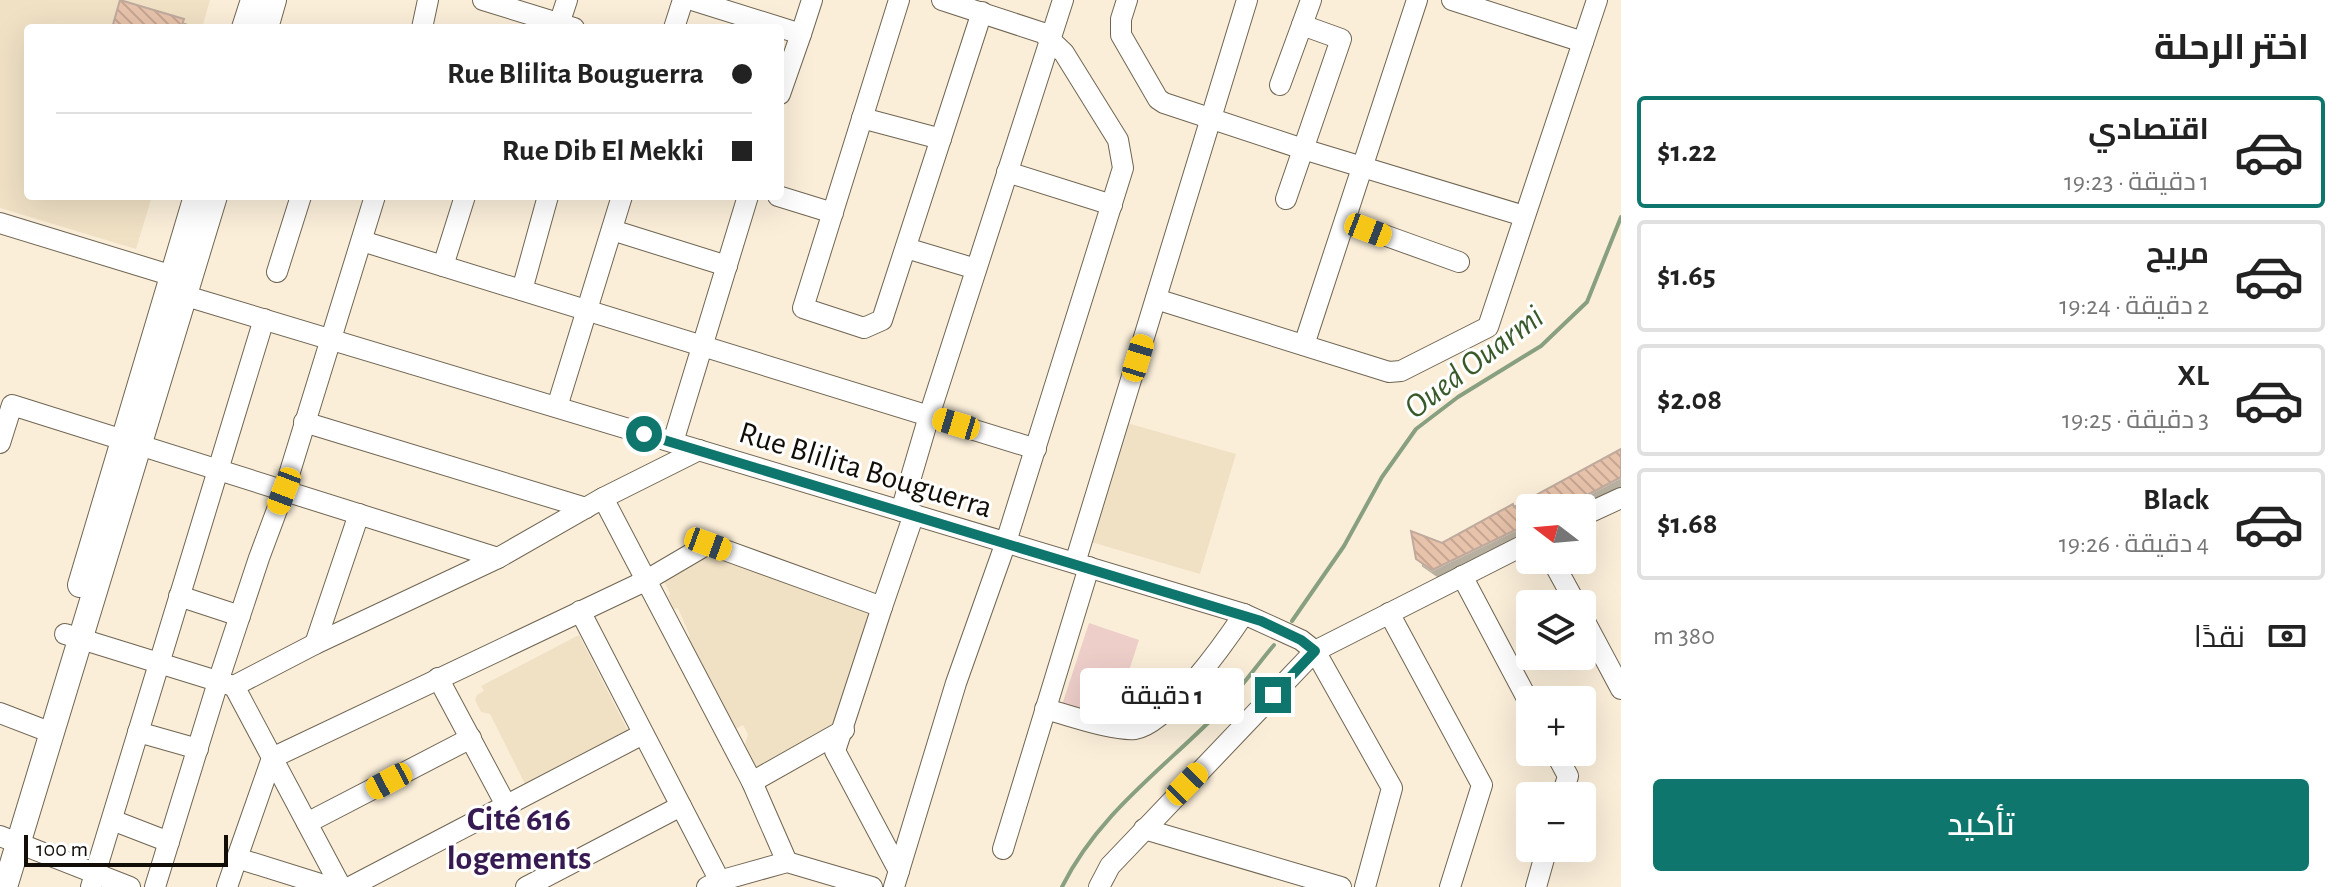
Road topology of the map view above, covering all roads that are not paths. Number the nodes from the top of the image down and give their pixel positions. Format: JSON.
{"nodes":[{"id":1,"x":253,"y":0,"type":"edge"},
{"id":2,"x":274,"y":0,"type":"edge"},
{"id":3,"x":428,"y":0,"type":"edge"},
{"id":4,"x":483,"y":0,"type":"edge"},
{"id":5,"x":567,"y":0,"type":"edge"},
{"id":6,"x":683,"y":0,"type":"edge"},
{"id":7,"x":692,"y":0,"type":"edge"},
{"id":8,"x":812,"y":0,"type":"edge"},
{"id":9,"x":899,"y":0,"type":"edge"},
{"id":10,"x":942,"y":0,"type":"edge"},
{"id":11,"x":1063,"y":0,"type":"edge"},
{"id":12,"x":1127,"y":0,"type":"edge"},
{"id":13,"x":1247,"y":0,"type":"edge"},
{"id":14,"x":1311,"y":0,"type":"edge"},
{"id":15,"x":1417,"y":0,"type":"edge"},
{"id":16,"x":1452,"y":0,"type":"edge"},
{"id":17,"x":1597,"y":0,"type":"edge"},
{"id":18,"x":982,"y":12,"type":"junction"},
{"id":19,"x":523,"y":20,"type":"edge"},
{"id":20,"x":245,"y":24,"type":"edge"},
{"id":21,"x":267,"y":24,"type":"edge"},
{"id":22,"x":423,"y":24,"type":"edge"},
{"id":23,"x":552,"y":24,"type":"edge"},
{"id":24,"x":566,"y":24,"type":"edge"},
{"id":25,"x":675,"y":24,"type":"edge"},
{"id":26,"x":769,"y":24,"type":"edge"},
{"id":27,"x":1302,"y":25,"type":"junction"},
{"id":28,"x":784,"y":29,"type":"edge"},
{"id":29,"x":801,"y":34,"type":"junction"},
{"id":30,"x":1050,"y":40,"type":"junction"},
{"id":31,"x":1583,"y":42,"type":"junction"},
{"id":32,"x":784,"y":82,"type":"edge"},
{"id":33,"x":1280,"y":85,"type":"dead end"},
{"id":34,"x":862,"y":118,"type":"junction"},
{"id":35,"x":1211,"y":120,"type":"junction"},
{"id":36,"x":941,"y":139,"type":"junction"},
{"id":37,"x":1303,"y":149,"type":"junction"},
{"id":38,"x":1364,"y":167,"type":"junction"},
{"id":39,"x":1007,"y":172,"type":"junction"},
{"id":40,"x":784,"y":198,"type":"edge"},
{"id":41,"x":1286,"y":199,"type":"dead end"},
{"id":42,"x":195,"y":200,"type":"edge"},
{"id":43,"x":213,"y":200,"type":"edge"},
{"id":44,"x":300,"y":200,"type":"edge"},
{"id":45,"x":374,"y":200,"type":"edge"},
{"id":46,"x":464,"y":200,"type":"edge"},
{"id":47,"x":547,"y":200,"type":"edge"},
{"id":48,"x":621,"y":200,"type":"edge"},
{"id":49,"x":747,"y":200,"type":"edge"},
{"id":50,"x":1112,"y":205,"type":"junction"},
{"id":51,"x":833,"y":213,"type":"junction"},
{"id":52,"x":1524,"y":216,"type":"junction"},
{"id":53,"x":1345,"y":221,"type":"junction"},
{"id":54,"x":0,"y":223,"type":"edge"},
{"id":55,"x":612,"y":230,"type":"junction"},
{"id":56,"x":362,"y":241,"type":"junction"},
{"id":57,"x":906,"y":248,"type":"junction"},
{"id":58,"x":1459,"y":262,"type":"dead end"},
{"id":59,"x":443,"y":266,"type":"junction"},
{"id":60,"x":727,"y":266,"type":"junction"},
{"id":61,"x":976,"y":269,"type":"junction"},
{"id":62,"x":277,"y":272,"type":"dead end"},
{"id":63,"x":180,"y":286,"type":"junction"},
{"id":64,"x":522,"y":290,"type":"junction"},
{"id":65,"x":1156,"y":299,"type":"junction"},
{"id":66,"x":587,"y":310,"type":"junction"},
{"id":67,"x":264,"y":319,"type":"junction"},
{"id":68,"x":330,"y":339,"type":"junction"},
{"id":69,"x":1304,"y":345,"type":"junction"},
{"id":70,"x":702,"y":346,"type":"junction"},
{"id":71,"x":557,"y":407,"type":"junction"},
{"id":72,"x":929,"y":416,"type":"junction"},
{"id":73,"x":304,"y":422,"type":"junction"},
{"id":74,"x":673,"y":442,"type":"junction"},
{"id":75,"x":0,"y":443,"type":"edge"},
{"id":76,"x":132,"y":443,"type":"junction"},
{"id":77,"x":1036,"y":449,"type":"junction"},
{"id":78,"x":699,"y":450,"type":"junction"},
{"id":79,"x":219,"y":470,"type":"junction"},
{"id":80,"x":284,"y":491,"type":"junction"},
{"id":81,"x":1621,"y":497,"type":"edge"},
{"id":82,"x":594,"y":503,"type":"junction"},
{"id":83,"x":1596,"y":509,"type":"edge"},
{"id":84,"x":907,"y":512,"type":"junction"},
{"id":85,"x":359,"y":514,"type":"junction"},
{"id":86,"x":1006,"y":542,"type":"junction"},
{"id":87,"x":1516,"y":549,"type":"edge"},
{"id":88,"x":498,"y":558,"type":"junction"},
{"id":89,"x":1082,"y":565,"type":"junction"},
{"id":90,"x":1462,"y":576,"type":"junction"},
{"id":91,"x":645,"y":581,"type":"junction"},
{"id":92,"x":179,"y":596,"type":"junction"},
{"id":93,"x":882,"y":607,"type":"junction"},
{"id":94,"x":580,"y":611,"type":"junction"},
{"id":95,"x":1389,"y":613,"type":"junction"},
{"id":96,"x":240,"y":616,"type":"junction"},
{"id":97,"x":1253,"y":618,"type":"junction"},
{"id":98,"x":72,"y":636,"type":"junction"},
{"id":99,"x":1596,"y":642,"type":"edge"},
{"id":100,"x":315,"y":644,"type":"junction"},
{"id":101,"x":1308,"y":645,"type":"junction"},
{"id":102,"x":158,"y":664,"type":"junction"},
{"id":103,"x":438,"y":678,"type":"junction"},
{"id":104,"x":226,"y":684,"type":"junction"},
{"id":105,"x":1520,"y":686,"type":"edge"},
{"id":106,"x":1621,"y":689,"type":"edge"},
{"id":107,"x":1045,"y":709,"type":"junction"},
{"id":108,"x":0,"y":713,"type":"edge"},
{"id":109,"x":44,"y":730,"type":"junction"},
{"id":110,"x":138,"y":732,"type":"junction"},
{"id":111,"x":643,"y":734,"type":"junction"},
{"id":112,"x":471,"y":738,"type":"junction"},
{"id":113,"x":836,"y":740,"type":"junction"},
{"id":114,"x":198,"y":749,"type":"junction"},
{"id":115,"x":272,"y":758,"type":"junction"},
{"id":116,"x":752,"y":782,"type":"junction"},
{"id":117,"x":506,"y":805,"type":"junction"},
{"id":118,"x":681,"y":806,"type":"junction"},
{"id":119,"x":112,"y":820,"type":"junction"},
{"id":120,"x":307,"y":823,"type":"junction"},
{"id":121,"x":1144,"y":829,"type":"junction"},
{"id":122,"x":6,"y":841,"type":"edge"},
{"id":123,"x":169,"y":842,"type":"junction"},
{"id":124,"x":1003,"y":849,"type":"dead end"},
{"id":125,"x":237,"y":858,"type":"junction"},
{"id":126,"x":787,"y":862,"type":"junction"},
{"id":127,"x":1543,"y":862,"type":"edge"},
{"id":128,"x":896,"y":879,"type":"edge"},
{"id":129,"x":94,"y":880,"type":"edge"},
{"id":130,"x":549,"y":881,"type":"edge"},
{"id":131,"x":716,"y":885,"type":"edge"},
{"id":132,"x":5,"y":887,"type":"edge"},
{"id":133,"x":130,"y":887,"type":"edge"},
{"id":134,"x":155,"y":887,"type":"edge"},
{"id":135,"x":227,"y":887,"type":"edge"},
{"id":136,"x":330,"y":887,"type":"edge"},
{"id":137,"x":341,"y":887,"type":"edge"},
{"id":138,"x":350,"y":887,"type":"edge"},
{"id":139,"x":526,"y":887,"type":"edge"},
{"id":140,"x":872,"y":887,"type":"edge"},
{"id":141,"x":1099,"y":887,"type":"edge"},
{"id":142,"x":1341,"y":887,"type":"edge"},
{"id":143,"x":1365,"y":887,"type":"edge"},
{"id":144,"x":1450,"y":887,"type":"edge"},
{"id":145,"x":1536,"y":887,"type":"edge"}],
"edges":[{"from":1,"to":20,"type":"main road"},
{"from":2,"to":21,"type":"main road"},
{"from":3,"to":22,"type":"street"},
{"from":4,"to":19,"type":"street"},
{"from":5,"to":24,"type":"street"},
{"from":6,"to":25,"type":"street"},
{"from":7,"to":26,"type":"street"},
{"from":8,"to":29,"type":"street"},
{"from":9,"to":34,"type":"street"},
{"from":10,"to":18,"type":"street"},
{"from":11,"to":30,"type":"street"},
{"from":12,"to":35,"type":"street"},
{"from":13,"to":35,"type":"street"},
{"from":14,"to":27,"type":"street"},
{"from":15,"to":38,"type":"street"},
{"from":16,"to":31,"type":"street"},
{"from":17,"to":31,"type":"street"},
{"from":18,"to":30,"type":"street"},
{"from":18,"to":36,"type":"street"},
{"from":19,"to":23,"type":"street"},
{"from":27,"to":33,"type":"street"},
{"from":27,"to":37,"type":"street"},
{"from":28,"to":29,"type":"street"},
{"from":29,"to":32,"type":"street"},
{"from":30,"to":39,"type":"street"},
{"from":30,"to":50,"type":"street"},
{"from":31,"to":52,"type":"street"},
{"from":34,"to":36,"type":"street"},
{"from":34,"to":51,"type":"street"},
{"from":35,"to":37,"type":"street"},
{"from":35,"to":65,"type":"street"},
{"from":36,"to":57,"type":"street"},
{"from":37,"to":38,"type":"street"},
{"from":37,"to":41,"type":"street"},
{"from":38,"to":52,"type":"street"},
{"from":38,"to":53,"type":"street"},
{"from":39,"to":50,"type":"street"},
{"from":39,"to":61,"type":"street"},
{"from":40,"to":51,"type":"street"},
{"from":42,"to":63,"type":"main road"},
{"from":43,"to":63,"type":"main road"},
{"from":44,"to":62,"type":"street"},
{"from":45,"to":56,"type":"street"},
{"from":46,"to":59,"type":"street"},
{"from":47,"to":64,"type":"street"},
{"from":48,"to":55,"type":"street"},
{"from":49,"to":60,"type":"street"},
{"from":50,"to":77,"type":"street"},
{"from":51,"to":57,"type":"street"},
{"from":52,"to":69,"type":"street"},
{"from":53,"to":58,"type":"street"},
{"from":53,"to":69,"type":"street"},
{"from":54,"to":63,"type":"street","name":"Rue Blilita Bouguerra"},
{"from":55,"to":60,"type":"street"},
{"from":55,"to":66,"type":"street"},
{"from":56,"to":59,"type":"street"},
{"from":56,"to":68,"type":"street"},
{"from":57,"to":61,"type":"street"},
{"from":59,"to":64,"type":"street"},
{"from":60,"to":70,"type":"street"},
{"from":61,"to":72,"type":"street"},
{"from":63,"to":67,"type":"street","name":"Rue Blilita Bouguerra"},
{"from":63,"to":76,"type":"main road"},
{"from":64,"to":66,"type":"street"},
{"from":65,"to":69,"type":"street"},
{"from":65,"to":89,"type":"street"},
{"from":66,"to":70,"type":"street"},
{"from":66,"to":71,"type":"street"},
{"from":67,"to":68,"type":"street","name":"Rue Blilita Bouguerra"},
{"from":67,"to":79,"type":"street"},
{"from":68,"to":71,"type":"street","name":"Rue Blilita Bouguerra"},
{"from":68,"to":73,"type":"street"},
{"from":70,"to":72,"type":"street"},
{"from":70,"to":74,"type":"street"},
{"from":71,"to":74,"type":"street","name":"Rue Blilita Bouguerra"},
{"from":72,"to":77,"type":"street"},
{"from":72,"to":84,"type":"street"},
{"from":73,"to":80,"type":"street"},
{"from":73,"to":82,"type":"street"},
{"from":74,"to":78,"type":"street","name":"Rue Blilita Bouguerra"},
{"from":75,"to":76,"type":"street"},
{"from":76,"to":79,"type":"street"},
{"from":76,"to":98,"type":"main road"},
{"from":77,"to":86,"type":"street"},
{"from":78,"to":82,"type":"street"},
{"from":78,"to":84,"type":"street","name":"Rue Blilita Bouguerra"},
{"from":79,"to":80,"type":"street"},
{"from":79,"to":92,"type":"street"},
{"from":80,"to":85,"type":"street"},
{"from":80,"to":96,"type":"street"},
{"from":81,"to":83,"type":"street"},
{"from":82,"to":88,"type":"street"},
{"from":82,"to":91,"type":"street"},
{"from":84,"to":86,"type":"street","name":"Rue Blilita Bouguerra"},
{"from":84,"to":93,"type":"street"},
{"from":85,"to":88,"type":"street"},
{"from":85,"to":100,"type":"street"},
{"from":86,"to":89,"type":"street","name":"Rue Blilita Bouguerra"},
{"from":86,"to":128,"type":"street"},
{"from":87,"to":90,"type":"street"},
{"from":88,"to":100,"type":"street"},
{"from":89,"to":97,"type":"street","name":"Rue Blilita Bouguerra"},
{"from":89,"to":107,"type":"street"},
{"from":90,"to":95,"type":"street"},
{"from":90,"to":105,"type":"street"},
{"from":91,"to":93,"type":"street"},
{"from":91,"to":94,"type":"street"},
{"from":91,"to":116,"type":"street"},
{"from":92,"to":96,"type":"street"},
{"from":92,"to":102,"type":"street"},
{"from":93,"to":113,"type":"street"},
{"from":94,"to":103,"type":"street"},
{"from":94,"to":111,"type":"street"},
{"from":95,"to":101,"type":"street"},
{"from":95,"to":144,"type":"street"},
{"from":96,"to":104,"type":"street"},
{"from":97,"to":101,"type":"street","name":"Rue Blilita Bouguerra"},
{"from":97,"to":107,"type":"street"},
{"from":98,"to":102,"type":"street"},
{"from":98,"to":109,"type":"main road"},
{"from":99,"to":106,"type":"street"},
{"from":100,"to":104,"type":"street"},
{"from":101,"to":121,"type":"street"},
{"from":101,"to":143,"type":"street"},
{"from":102,"to":104,"type":"street"},
{"from":102,"to":110,"type":"street"},
{"from":103,"to":112,"type":"street"},
{"from":103,"to":115,"type":"street"},
{"from":104,"to":114,"type":"street"},
{"from":104,"to":115,"type":"street"},
{"from":107,"to":124,"type":"street"},
{"from":108,"to":109,"type":"street"},
{"from":109,"to":122,"type":"main road"},
{"from":110,"to":114,"type":"street"},
{"from":110,"to":119,"type":"street"},
{"from":111,"to":117,"type":"street"},
{"from":111,"to":118,"type":"street"},
{"from":112,"to":117,"type":"street"},
{"from":112,"to":120,"type":"street"},
{"from":113,"to":116,"type":"street"},
{"from":113,"to":128,"type":"street"},
{"from":114,"to":123,"type":"street"},
{"from":115,"to":120,"type":"street"},
{"from":115,"to":125,"type":"street"},
{"from":116,"to":126,"type":"street"},
{"from":117,"to":138,"type":"street"},
{"from":118,"to":130,"type":"street"},
{"from":118,"to":131,"type":"street"},
{"from":119,"to":123,"type":"street"},
{"from":119,"to":129,"type":"street"},
{"from":120,"to":137,"type":"street"},
{"from":121,"to":141,"type":"street"},
{"from":121,"to":142,"type":"street"},
{"from":122,"to":129,"type":"street"},
{"from":122,"to":132,"type":"main road"},
{"from":123,"to":134,"type":"street"},
{"from":125,"to":135,"type":"street"},
{"from":125,"to":136,"type":"street"},
{"from":126,"to":131,"type":"street"},
{"from":126,"to":140,"type":"street"},
{"from":127,"to":145,"type":"street"},
{"from":129,"to":133,"type":"street"},
{"from":130,"to":139,"type":"street"}]}
